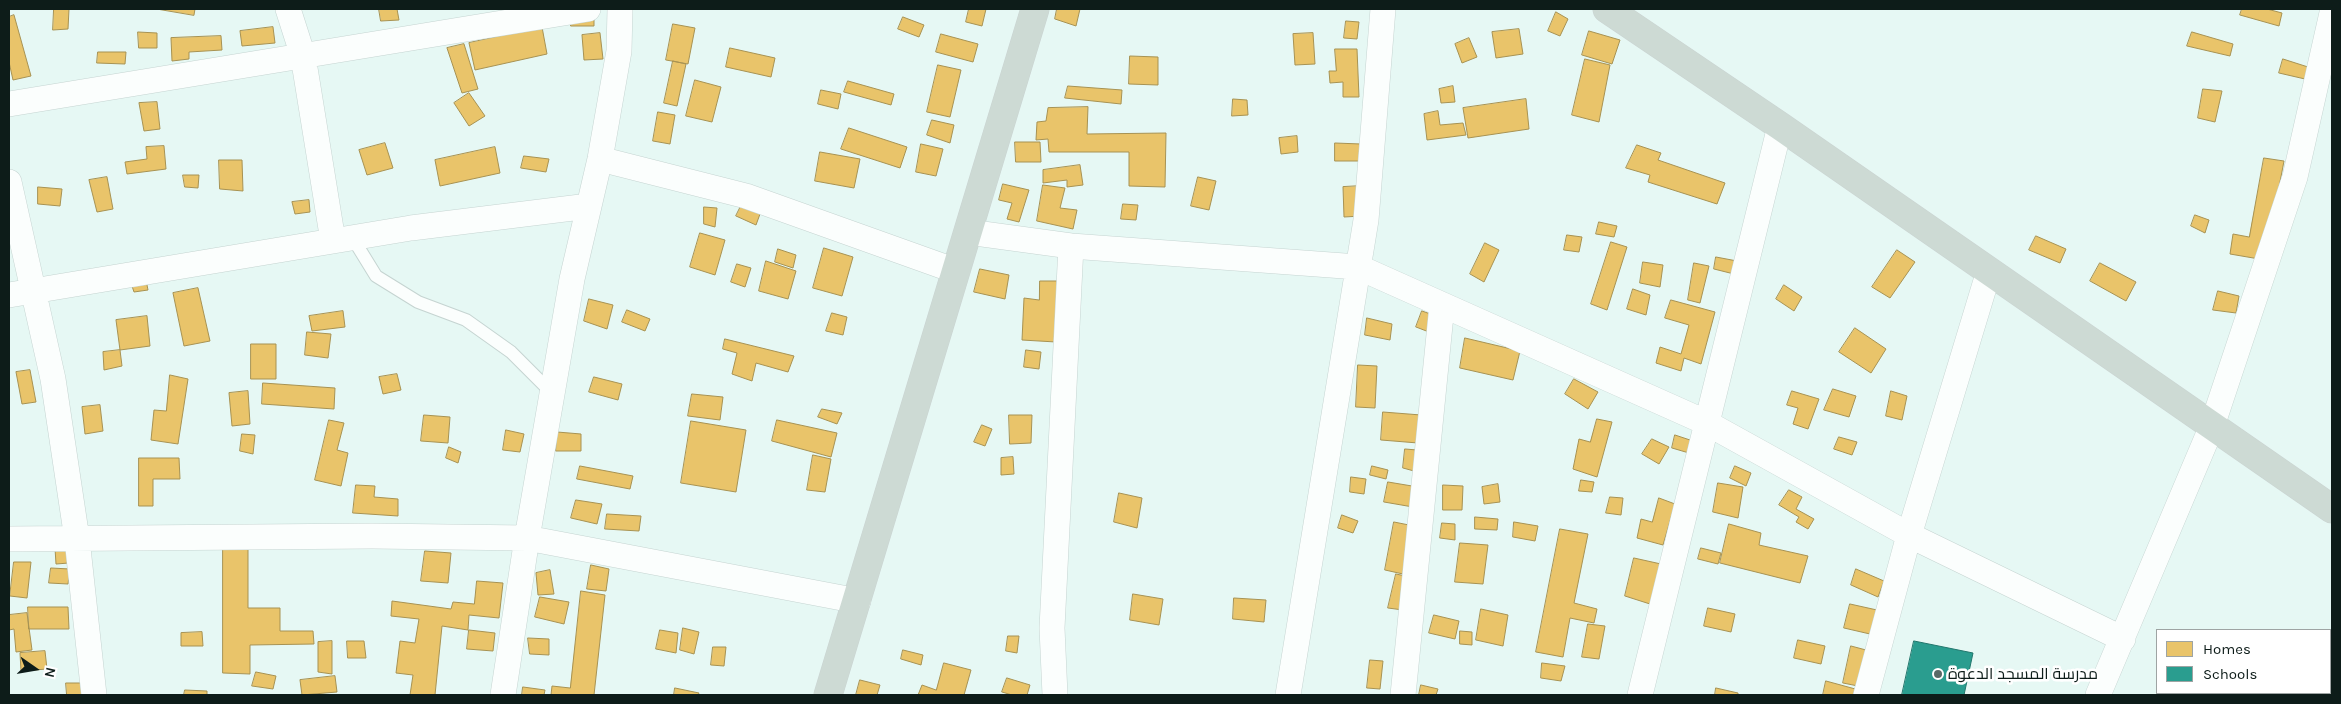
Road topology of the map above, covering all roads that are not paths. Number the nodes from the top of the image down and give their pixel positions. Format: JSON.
{"nodes":[{"id":1,"x":288,"y":9,"type":"edge"},
{"id":2,"x":588,"y":9,"type":"edge"},
{"id":3,"x":620,"y":9,"type":"edge"},
{"id":4,"x":1035,"y":9,"type":"edge"},
{"id":5,"x":1383,"y":9,"type":"edge"},
{"id":6,"x":1607,"y":9,"type":"edge"},
{"id":7,"x":2332,"y":13,"type":"edge"},
{"id":8,"x":303,"y":56,"type":"junction"},
{"id":9,"x":9,"y":104,"type":"edge"},
{"id":10,"x":1780,"y":126,"type":"junction"},
{"id":11,"x":600,"y":159,"type":"junction"},
{"id":12,"x":9,"y":182,"type":"edge"},
{"id":13,"x":589,"y":206,"type":"junction"},
{"id":14,"x":968,"y":232,"type":"junction"},
{"id":15,"x":343,"y":239,"type":"junction"},
{"id":16,"x":1071,"y":246,"type":"junction"},
{"id":17,"x":1358,"y":268,"type":"junction"},
{"id":18,"x":956,"y":271,"type":"junction"},
{"id":19,"x":1989,"y":271,"type":"junction"},
{"id":20,"x":34,"y":291,"type":"junction"},
{"id":21,"x":9,"y":295,"type":"edge"},
{"id":22,"x":1442,"y":305,"type":"junction"},
{"id":23,"x":552,"y":393,"type":"junction"},
{"id":24,"x":1706,"y":422,"type":"junction"},
{"id":25,"x":2212,"y":426,"type":"junction"},
{"id":26,"x":2332,"y":509,"type":"edge"},
{"id":27,"x":1909,"y":535,"type":"junction"},
{"id":28,"x":527,"y":538,"type":"junction"},
{"id":29,"x":9,"y":539,"type":"edge"},
{"id":30,"x":77,"y":539,"type":"junction"},
{"id":31,"x":858,"y":601,"type":"junction"},
{"id":32,"x":2123,"y":639,"type":"junction"},
{"id":33,"x":94,"y":695,"type":"edge"},
{"id":34,"x":503,"y":695,"type":"edge"},
{"id":35,"x":828,"y":695,"type":"edge"},
{"id":36,"x":1055,"y":695,"type":"edge"},
{"id":37,"x":1288,"y":695,"type":"edge"},
{"id":38,"x":1403,"y":695,"type":"edge"},
{"id":39,"x":1640,"y":695,"type":"edge"},
{"id":40,"x":1866,"y":695,"type":"edge"},
{"id":41,"x":2098,"y":695,"type":"edge"}],
"edges":[{"from":1,"to":8,"type":"street"},
{"from":2,"to":8,"type":"street"},
{"from":3,"to":11,"type":"street"},
{"from":4,"to":14,"type":"highway"},
{"from":5,"to":17,"type":"street"},
{"from":6,"to":10,"type":"highway"},
{"from":7,"to":25,"type":"street"},
{"from":8,"to":9,"type":"street"},
{"from":8,"to":15,"type":"street"},
{"from":10,"to":19,"type":"highway"},
{"from":10,"to":24,"type":"street"},
{"from":11,"to":13,"type":"street"},
{"from":11,"to":18,"type":"street"},
{"from":12,"to":20,"type":"street"},
{"from":13,"to":15,"type":"street"},
{"from":13,"to":23,"type":"street"},
{"from":14,"to":16,"type":"street"},
{"from":14,"to":18,"type":"highway"},
{"from":15,"to":20,"type":"street"},
{"from":15,"to":23,"type":"lane"},
{"from":16,"to":17,"type":"street"},
{"from":16,"to":36,"type":"street"},
{"from":17,"to":22,"type":"street"},
{"from":17,"to":37,"type":"street"},
{"from":18,"to":31,"type":"highway"},
{"from":19,"to":25,"type":"highway"},
{"from":19,"to":27,"type":"street"},
{"from":20,"to":21,"type":"street"},
{"from":20,"to":30,"type":"street"},
{"from":22,"to":24,"type":"street"},
{"from":22,"to":38,"type":"street"},
{"from":23,"to":28,"type":"street"},
{"from":24,"to":27,"type":"street"},
{"from":24,"to":39,"type":"street"},
{"from":25,"to":26,"type":"highway"},
{"from":25,"to":32,"type":"street"},
{"from":27,"to":32,"type":"street"},
{"from":27,"to":40,"type":"street"},
{"from":28,"to":30,"type":"street"},
{"from":28,"to":31,"type":"street"},
{"from":28,"to":34,"type":"street"},
{"from":29,"to":30,"type":"street"},
{"from":30,"to":33,"type":"street"},
{"from":31,"to":35,"type":"highway"},
{"from":32,"to":41,"type":"street"}]}
